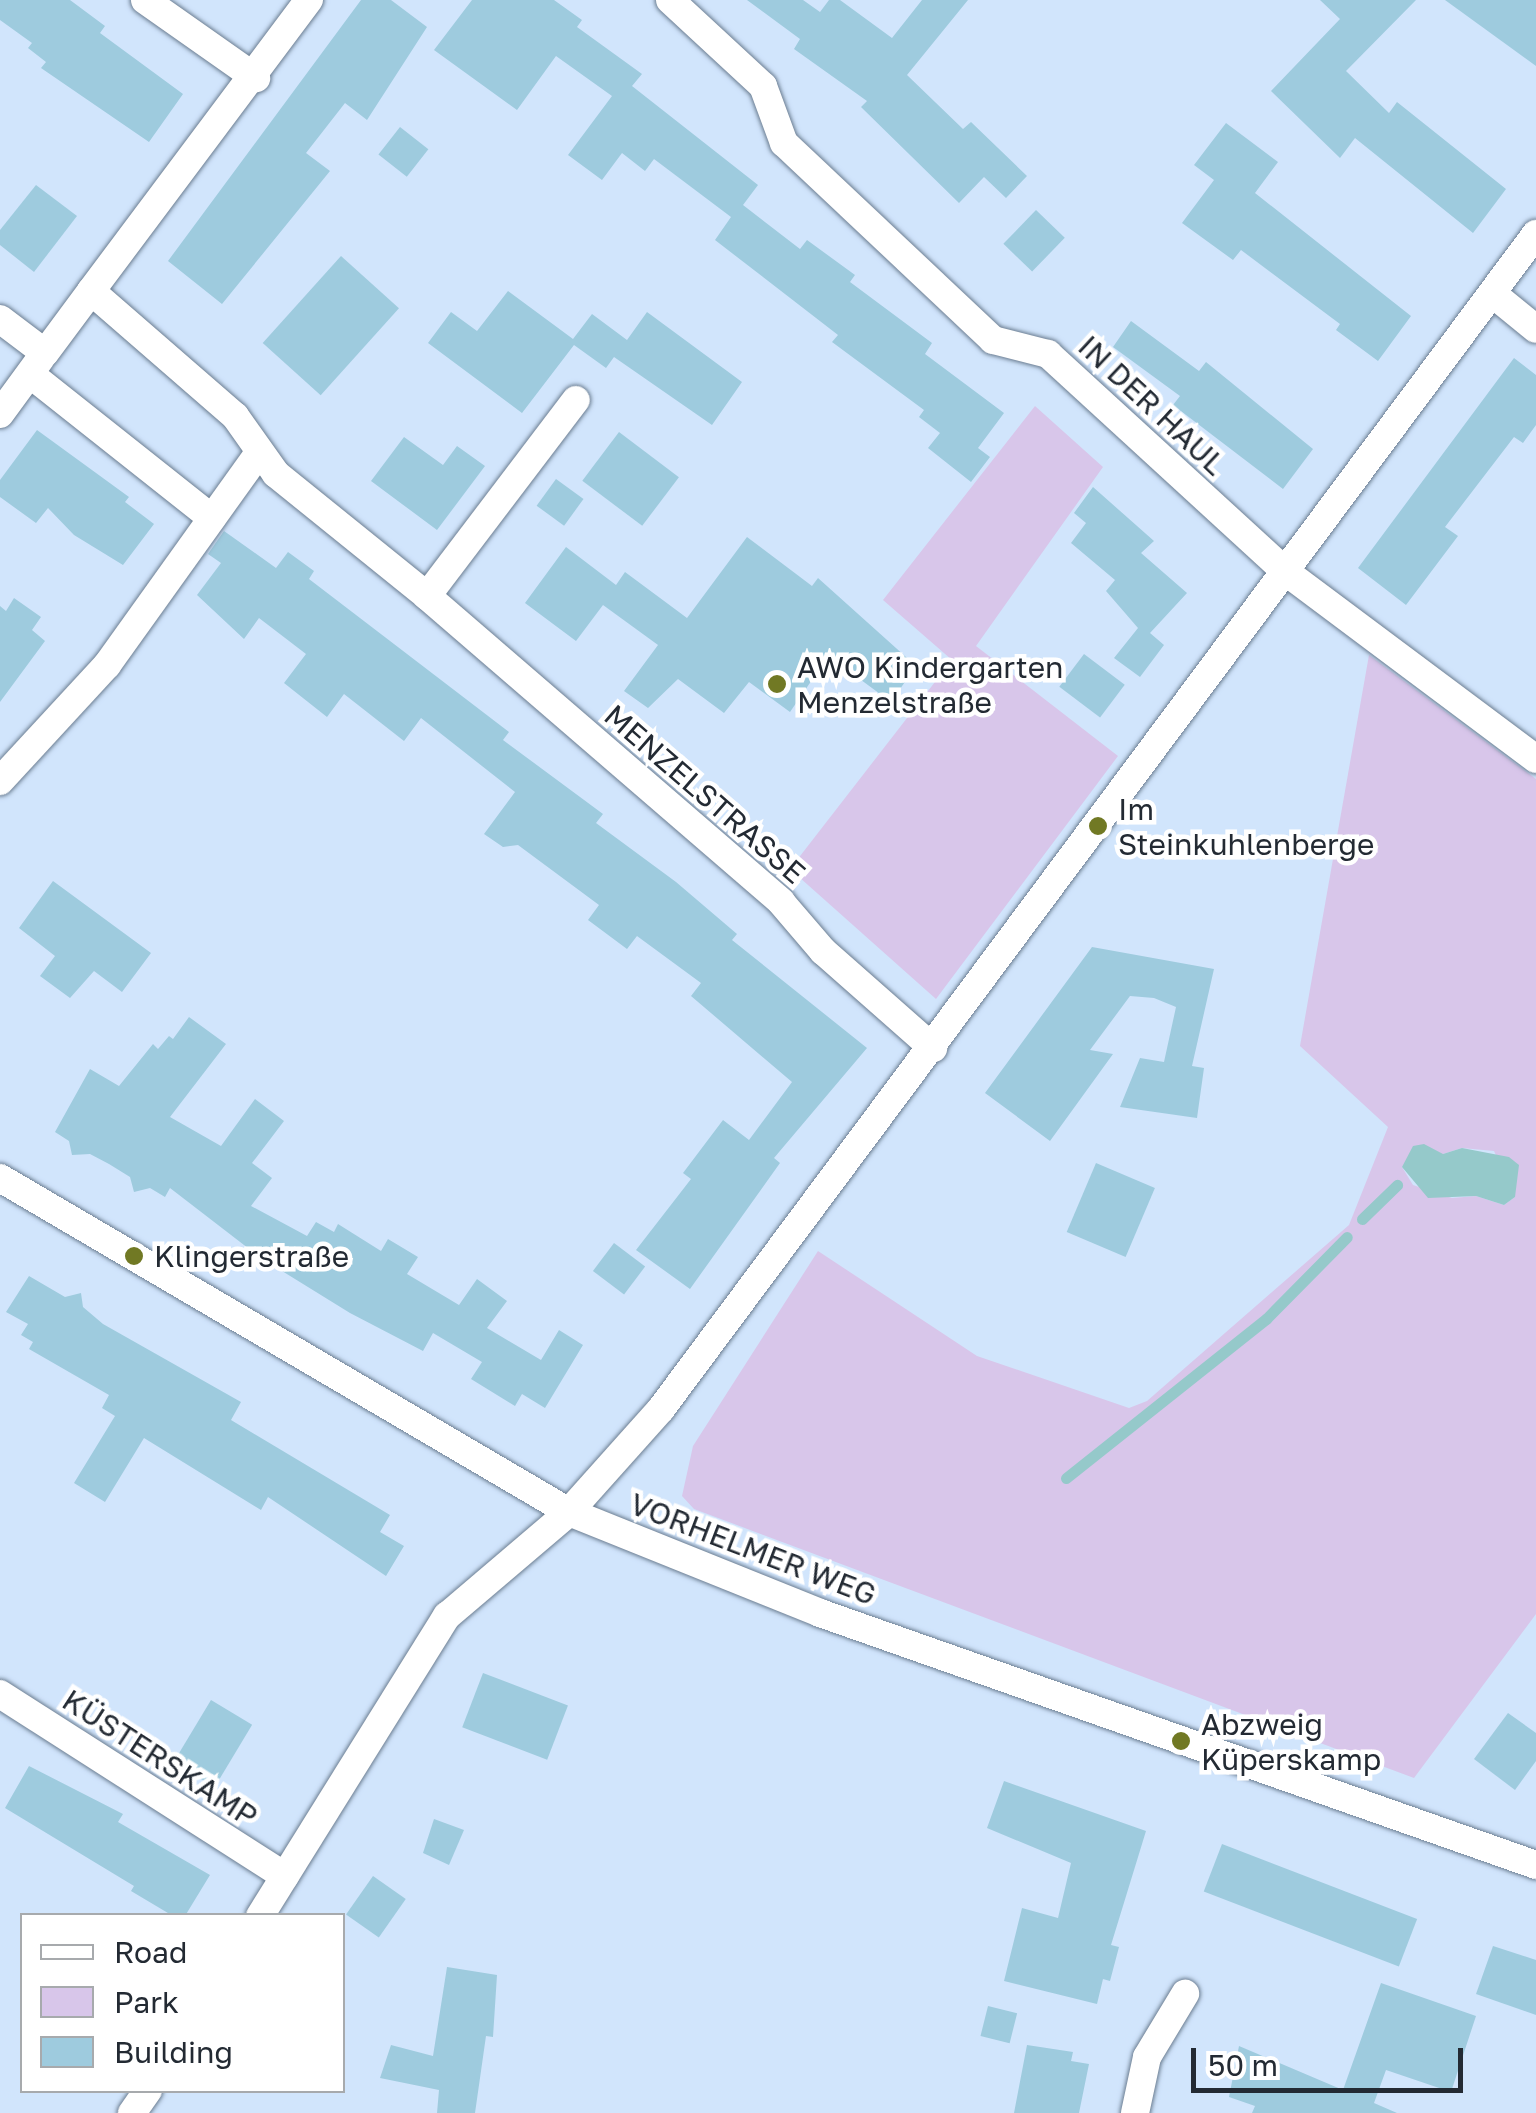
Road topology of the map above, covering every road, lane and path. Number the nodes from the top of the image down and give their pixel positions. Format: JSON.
{"nodes":[{"id":1,"x":145,"y":0,"type":"edge"},
{"id":2,"x":309,"y":0,"type":"edge"},
{"id":3,"x":670,"y":0,"type":"edge"},
{"id":4,"x":256,"y":78,"type":"junction"},
{"id":5,"x":1536,"y":234,"type":"edge"},
{"id":6,"x":92,"y":291,"type":"junction"},
{"id":7,"x":1493,"y":294,"type":"junction"},
{"id":8,"x":0,"y":319,"type":"edge"},
{"id":9,"x":1536,"y":328,"type":"edge"},
{"id":10,"x":38,"y":363,"type":"junction"},
{"id":11,"x":576,"y":400,"type":"dead end"},
{"id":12,"x":0,"y":414,"type":"edge"},
{"id":13,"x":259,"y":453,"type":"junction"},
{"id":14,"x":212,"y":518,"type":"junction"},
{"id":15,"x":1286,"y":572,"type":"junction"},
{"id":16,"x":428,"y":596,"type":"junction"},
{"id":17,"x":1536,"y":758,"type":"edge"},
{"id":18,"x":0,"y":781,"type":"edge"},
{"id":19,"x":933,"y":1048,"type":"junction"},
{"id":20,"x":0,"y":1178,"type":"edge"},
{"id":21,"x":569,"y":1512,"type":"junction"},
{"id":22,"x":0,"y":1694,"type":"edge"},
{"id":23,"x":1536,"y":1865,"type":"edge"},
{"id":24,"x":285,"y":1876,"type":"junction"},
{"id":25,"x":262,"y":1913,"type":"edge"},
{"id":26,"x":1186,"y":1994,"type":"dead end"},
{"id":27,"x":1135,"y":2113,"type":"edge"}],
"edges":[{"from":1,"to":4,"type":"street"},
{"from":2,"to":4,"type":"street"},
{"from":3,"to":15,"type":"street","name":"IN DER HAUL"},
{"from":4,"to":6,"type":"street"},
{"from":5,"to":7,"type":"street"},
{"from":6,"to":10,"type":"street"},
{"from":6,"to":13,"type":"street","name":"MENZELSTRASSE"},
{"from":7,"to":9,"type":"street"},
{"from":7,"to":15,"type":"street"},
{"from":8,"to":10,"type":"street"},
{"from":10,"to":12,"type":"street"},
{"from":10,"to":14,"type":"street"},
{"from":11,"to":16,"type":"street"},
{"from":13,"to":14,"type":"street"},
{"from":13,"to":16,"type":"street","name":"MENZELSTRASSE"},
{"from":14,"to":18,"type":"street"},
{"from":15,"to":17,"type":"street","name":"IN DER HAUL"},
{"from":15,"to":19,"type":"street"},
{"from":16,"to":19,"type":"street","name":"MENZELSTRASSE"},
{"from":19,"to":21,"type":"street"},
{"from":20,"to":21,"type":"street","name":"VORHELMER WEG"},
{"from":21,"to":23,"type":"street","name":"VORHELMER WEG"},
{"from":21,"to":24,"type":"street"},
{"from":22,"to":24,"type":"street","name":"KÜSTERSKAMP"},
{"from":24,"to":25,"type":"street"},
{"from":26,"to":27,"type":"street"}]}
